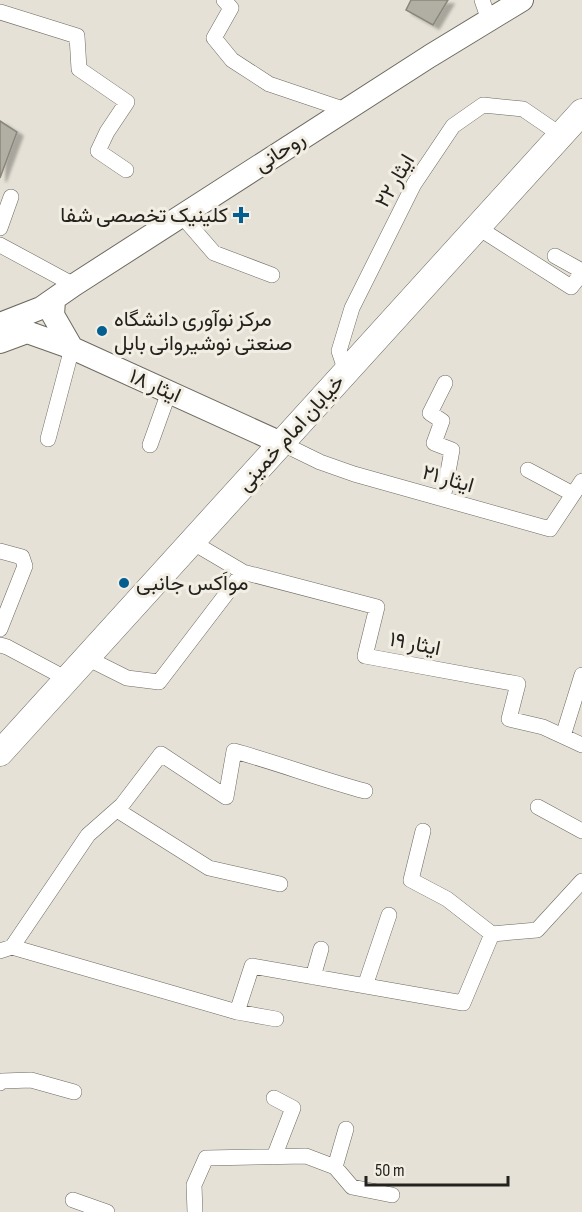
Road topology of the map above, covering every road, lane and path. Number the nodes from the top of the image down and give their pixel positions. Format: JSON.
{"nodes":[{"id":1,"x":224,"y":0,"type":"edge"},
{"id":2,"x":522,"y":0,"type":"edge"},
{"id":3,"x":485,"y":10,"type":"edge"},
{"id":4,"x":0,"y":12,"type":"edge"},
{"id":5,"x":346,"y":110,"type":"junction"},
{"id":6,"x":582,"y":112,"type":"edge"},
{"id":7,"x":561,"y":135,"type":"junction"},
{"id":8,"x":126,"y":170,"type":"dead end"},
{"id":9,"x":11,"y":197,"type":"dead end"},
{"id":10,"x":182,"y":216,"type":"junction"},
{"id":11,"x":477,"y":227,"type":"junction"},
{"id":12,"x":0,"y":228,"type":"edge"},
{"id":13,"x":0,"y":245,"type":"edge"},
{"id":14,"x":555,"y":256,"type":"dead end"},
{"id":15,"x":582,"y":272,"type":"edge"},
{"id":16,"x":272,"y":275,"type":"dead end"},
{"id":17,"x":74,"y":285,"type":"junction"},
{"id":18,"x":47,"y":304,"type":"junction"},
{"id":19,"x":0,"y":324,"type":"edge"},
{"id":20,"x":0,"y":342,"type":"edge"},
{"id":21,"x":72,"y":348,"type":"junction"},
{"id":22,"x":346,"y":372,"type":"junction"},
{"id":23,"x":445,"y":383,"type":"dead end"},
{"id":24,"x":169,"y":392,"type":"junction"},
{"id":25,"x":48,"y":439,"type":"dead end"},
{"id":26,"x":281,"y":443,"type":"junction"},
{"id":27,"x":150,"y":445,"type":"dead end"},
{"id":28,"x":528,"y":470,"type":"dead end"},
{"id":29,"x":582,"y":481,"type":"edge"},
{"id":30,"x":573,"y":494,"type":"junction"},
{"id":31,"x":443,"y":499,"type":"junction"},
{"id":32,"x":192,"y":542,"type":"junction"},
{"id":33,"x":0,"y":551,"type":"edge"},
{"id":34,"x":243,"y":572,"type":"junction"},
{"id":35,"x":0,"y":629,"type":"edge"},
{"id":36,"x":0,"y":645,"type":"edge"},
{"id":37,"x":87,"y":658,"type":"junction"},
{"id":38,"x":582,"y":675,"type":"edge"},
{"id":39,"x":68,"y":679,"type":"junction"},
{"id":40,"x":563,"y":736,"type":"junction"},
{"id":41,"x":582,"y":745,"type":"edge"},
{"id":42,"x":0,"y":753,"type":"edge"},
{"id":43,"x":365,"y":791,"type":"dead end"},
{"id":44,"x":538,"y":807,"type":"dead end"},
{"id":45,"x":117,"y":810,"type":"junction"},
{"id":46,"x":423,"y":831,"type":"dead end"},
{"id":47,"x":582,"y":831,"type":"edge"},
{"id":48,"x":582,"y":881,"type":"edge"},
{"id":49,"x":280,"y":884,"type":"dead end"},
{"id":50,"x":388,"y":915,"type":"dead end"},
{"id":51,"x":492,"y":934,"type":"junction"},
{"id":52,"x":6,"y":949,"type":"edge"},
{"id":53,"x":321,"y":949,"type":"dead end"},
{"id":54,"x":313,"y":977,"type":"junction"},
{"id":55,"x":365,"y":986,"type":"junction"},
{"id":56,"x":237,"y":1012,"type":"junction"},
{"id":57,"x":276,"y":1019,"type":"dead end"},
{"id":58,"x":0,"y":1083,"type":"edge"},
{"id":59,"x":74,"y":1092,"type":"dead end"},
{"id":60,"x":274,"y":1098,"type":"dead end"},
{"id":61,"x":345,"y":1129,"type":"dead end"},
{"id":62,"x":274,"y":1157,"type":"junction"},
{"id":63,"x":335,"y":1167,"type":"junction"},
{"id":64,"x":392,"y":1196,"type":"dead end"},
{"id":65,"x":73,"y":1200,"type":"dead end"},
{"id":66,"x":107,"y":1212,"type":"edge"},
{"id":67,"x":195,"y":1212,"type":"edge"}],
"edges":[{"from":1,"to":5,"type":"street"},
{"from":2,"to":3,"type":"main road","name":"روحانی"},
{"from":3,"to":5,"type":"main road","name":"روحانی"},
{"from":4,"to":8,"type":"street"},
{"from":5,"to":10,"type":"main road","name":"روحانی"},
{"from":6,"to":7,"type":"main road","name":"خیابان امام خمینی"},
{"from":7,"to":11,"type":"main road","name":"خیابان امام خمینی"},
{"from":7,"to":22,"type":"street","name":"ایثار ۲۲"},
{"from":9,"to":12,"type":"street"},
{"from":10,"to":16,"type":"street"},
{"from":10,"to":17,"type":"main road","name":"روحانی"},
{"from":11,"to":15,"type":"street"},
{"from":11,"to":22,"type":"main road","name":"خیابان امام خمینی"},
{"from":13,"to":17,"type":"street"},
{"from":14,"to":15,"type":"street"},
{"from":17,"to":18,"type":"main road","name":"روحانی"},
{"from":18,"to":19,"type":"main road","name":"روحانی"},
{"from":18,"to":21,"type":"main road"},
{"from":20,"to":21,"type":"main road","name":"ایثار ۱۸"},
{"from":21,"to":24,"type":"main road","name":"ایثار ۱۸"},
{"from":21,"to":25,"type":"street"},
{"from":22,"to":26,"type":"main road","name":"خیابان امام خمینی"},
{"from":23,"to":31,"type":"street"},
{"from":24,"to":26,"type":"main road","name":"ایثار ۱۸"},
{"from":24,"to":27,"type":"street"},
{"from":26,"to":31,"type":"street","name":"ایثار ۲۱"},
{"from":26,"to":32,"type":"main road","name":"خیابان امام خمینی"},
{"from":28,"to":30,"type":"street"},
{"from":29,"to":30,"type":"street","name":"ایثار ۲۱"},
{"from":30,"to":31,"type":"street","name":"ایثار ۲۱"},
{"from":32,"to":34,"type":"street","name":"ایثار ١٩"},
{"from":32,"to":37,"type":"main road","name":"خیابان امام خمینی"},
{"from":33,"to":35,"type":"street"},
{"from":34,"to":37,"type":"street"},
{"from":34,"to":40,"type":"street","name":"ایثار ١٩"},
{"from":36,"to":39,"type":"street"},
{"from":37,"to":39,"type":"main road","name":"خیابان امام خمینی"},
{"from":38,"to":40,"type":"street"},
{"from":39,"to":42,"type":"main road","name":"خیابان امام خمینی"},
{"from":40,"to":41,"type":"street","name":"ایثار ١٩"},
{"from":43,"to":45,"type":"street"},
{"from":44,"to":47,"type":"street"},
{"from":45,"to":49,"type":"street"},
{"from":45,"to":52,"type":"street"},
{"from":46,"to":51,"type":"street"},
{"from":48,"to":51,"type":"street"},
{"from":50,"to":55,"type":"street"},
{"from":51,"to":55,"type":"street"},
{"from":52,"to":56,"type":"street"},
{"from":53,"to":54,"type":"street"},
{"from":54,"to":55,"type":"street"},
{"from":54,"to":56,"type":"street"},
{"from":56,"to":57,"type":"street"},
{"from":58,"to":59,"type":"street"},
{"from":60,"to":62,"type":"street"},
{"from":61,"to":63,"type":"street"},
{"from":62,"to":63,"type":"street"},
{"from":62,"to":67,"type":"street"},
{"from":63,"to":64,"type":"street"},
{"from":65,"to":66,"type":"street"}]}
